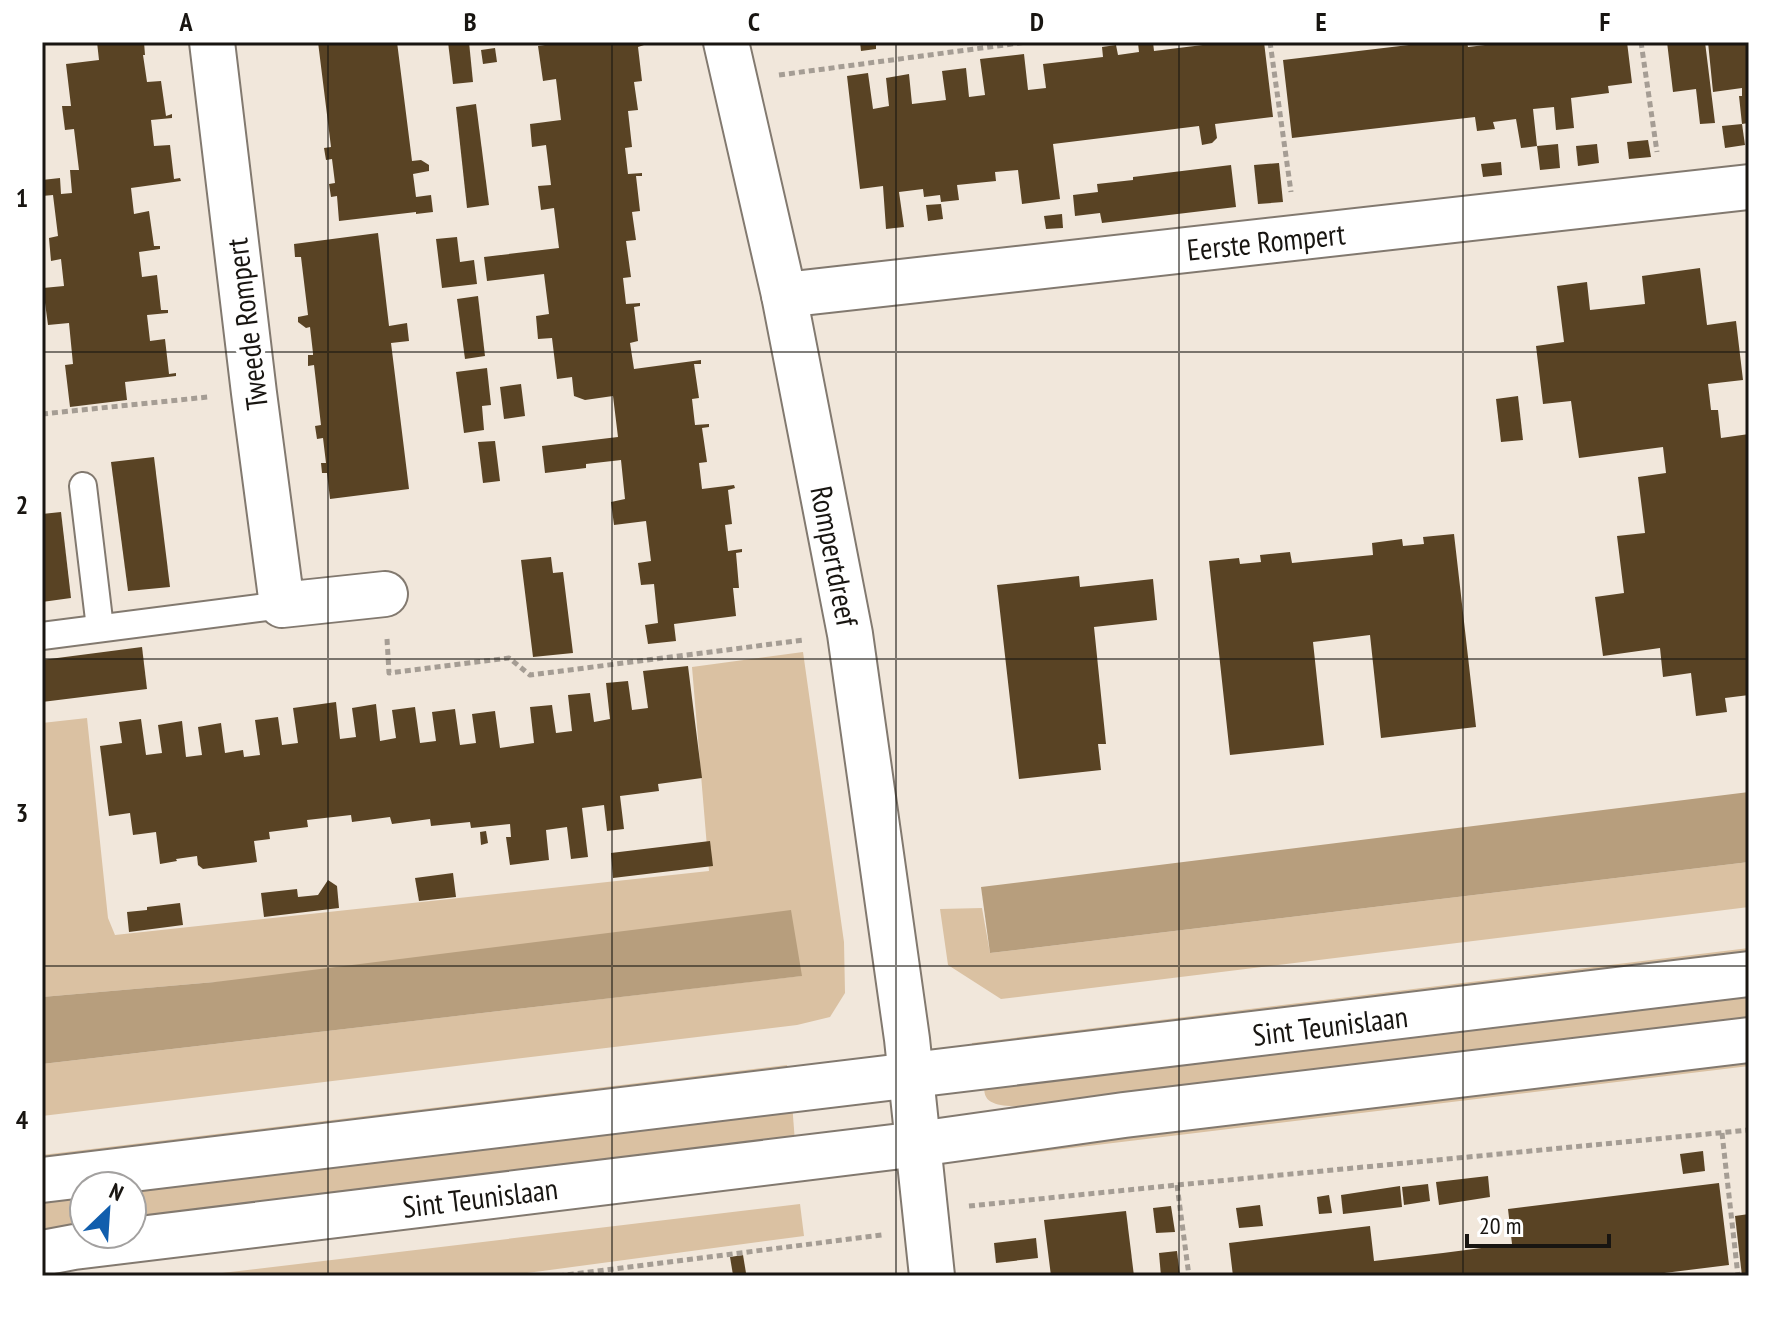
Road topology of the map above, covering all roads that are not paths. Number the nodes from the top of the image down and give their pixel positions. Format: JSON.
{"nodes":[{"id":1,"x":212,"y":42,"type":"edge"},
{"id":2,"x":730,"y":62,"type":"edge"},
{"id":3,"x":1749,"y":187,"type":"edge"},
{"id":4,"x":784,"y":295,"type":"junction"},
{"id":5,"x":83,"y":486,"type":"dead end"},
{"id":6,"x":385,"y":594,"type":"road end"},
{"id":7,"x":282,"y":605,"type":"junction"},
{"id":8,"x":100,"y":628,"type":"junction"},
{"id":9,"x":42,"y":636,"type":"edge"},
{"id":10,"x":1749,"y":974,"type":"edge"},
{"id":11,"x":1749,"y":1040,"type":"edge"},
{"id":12,"x":911,"y":1076,"type":"junction"},
{"id":13,"x":918,"y":1144,"type":"junction"},
{"id":14,"x":42,"y":1180,"type":"edge"},
{"id":15,"x":42,"y":1253,"type":"edge"},
{"id":16,"x":932,"y":1276,"type":"edge"}],
"edges":[{"from":1,"to":7,"type":"street","name":"Tweede Rompert"},
{"from":2,"to":4,"type":"street","name":"Rompertdreef"},
{"from":3,"to":4,"type":"street","name":"Eerste Rompert"},
{"from":4,"to":12,"type":"street","name":"Rompertdreef"},
{"from":5,"to":8,"type":"lane"},
{"from":6,"to":7,"type":"street"},
{"from":7,"to":8,"type":"lane"},
{"from":8,"to":9,"type":"lane"},
{"from":10,"to":12,"type":"street","name":"Sint Teunislaan"},
{"from":11,"to":13,"type":"street","name":"Sint Teunislaan"},
{"from":12,"to":13,"type":"street"},
{"from":12,"to":14,"type":"street","name":"Sint Teunislaan"},
{"from":13,"to":15,"type":"street","name":"Sint Teunislaan"},
{"from":13,"to":16,"type":"street"}]}
